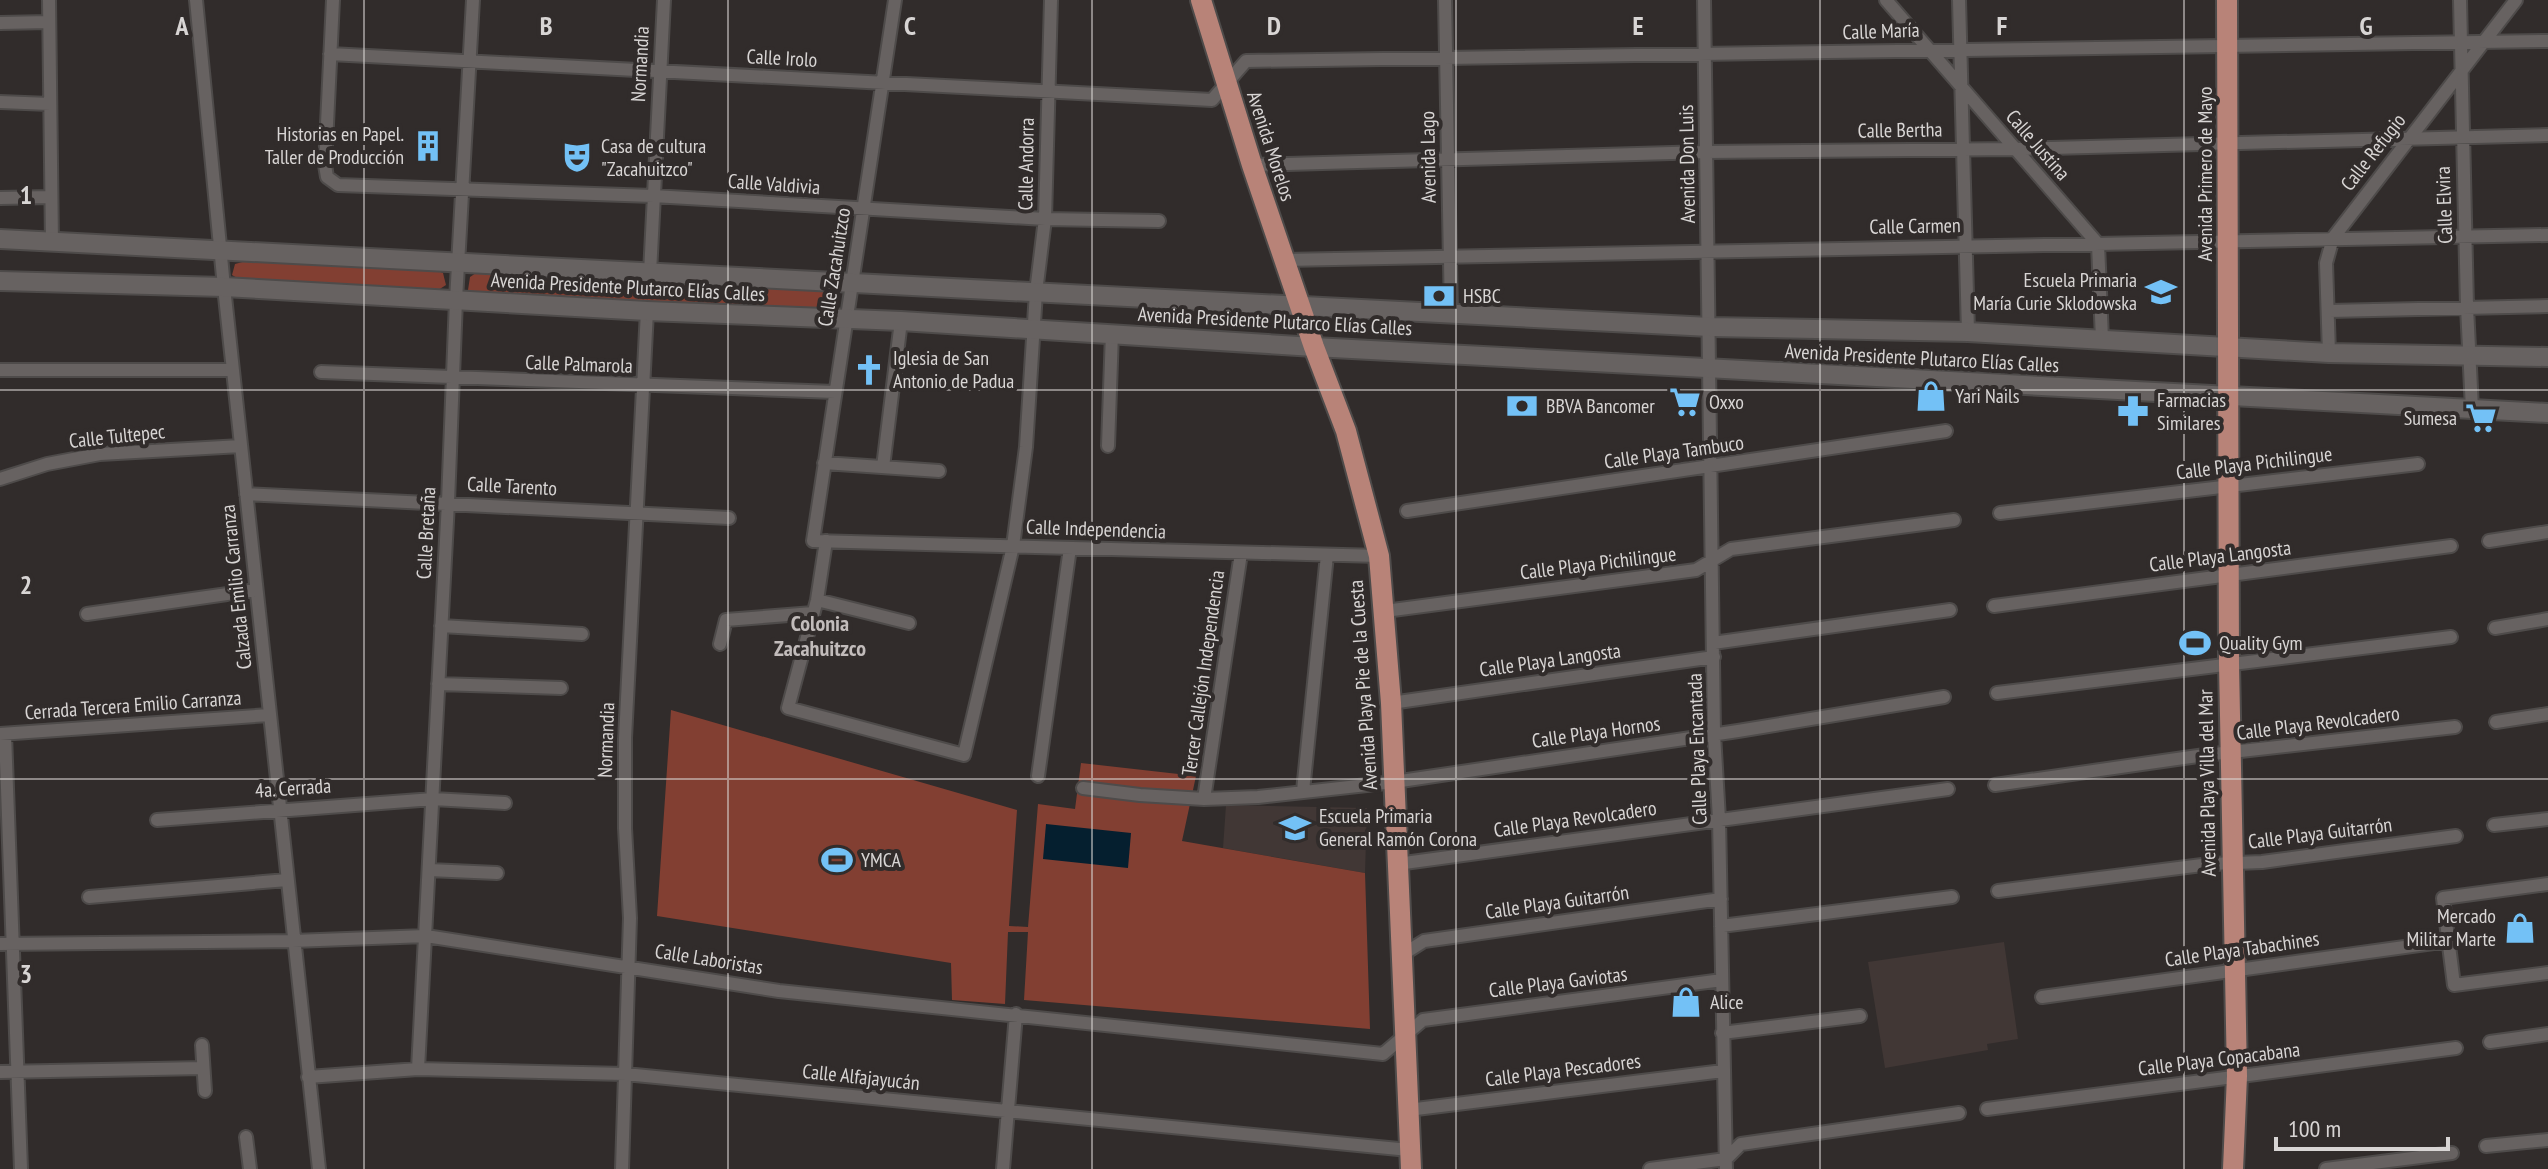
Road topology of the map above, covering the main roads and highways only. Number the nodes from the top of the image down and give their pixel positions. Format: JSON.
{"nodes":[{"id":1,"x":1201,"y":0,"type":"edge"},
{"id":2,"x":2227,"y":0,"type":"edge"},
{"id":3,"x":0,"y":239,"type":"edge"},
{"id":4,"x":0,"y":281,"type":"edge"},
{"id":5,"x":1300,"y":306,"type":"junction"},
{"id":6,"x":1314,"y":347,"type":"junction"},
{"id":7,"x":2230,"y":348,"type":"junction"},
{"id":8,"x":2548,"y":357,"type":"edge"},
{"id":9,"x":2229,"y":396,"type":"junction"},
{"id":10,"x":2548,"y":413,"type":"edge"},
{"id":11,"x":1410,"y":1160,"type":"edge"},
{"id":12,"x":2233,"y":1169,"type":"edge"}],
"edges":[{"from":1,"to":5,"type":"main road","name":"Avenida Morelos"},
{"from":2,"to":7,"type":"main road","name":"Avenida Primero de Mayo"},
{"from":3,"to":5,"type":"main road","name":"Avenida Presidente Plutarco Elías Calles"},
{"from":4,"to":6,"type":"main road","name":"Avenida Presidente Plutarco Elías Calles"},
{"from":5,"to":6,"type":"main road","name":"Avenida Playa Pie de la Cuesta"},
{"from":5,"to":7,"type":"main road","name":"Avenida Presidente Plutarco Elías Calles"},
{"from":6,"to":9,"type":"main road","name":"Avenida Presidente Plutarco Elías Calles"},
{"from":6,"to":11,"type":"main road","name":"Avenida Playa Pie de la Cuesta"},
{"from":7,"to":8,"type":"main road","name":"Avenida Presidente Plutarco Elías Calles"},
{"from":7,"to":9,"type":"main road","name":"Avenida Playa Villa del Mar"},
{"from":9,"to":10,"type":"main road","name":"Avenida Presidente Plutarco Elías Calles"},
{"from":9,"to":12,"type":"main road","name":"Avenida Playa Villa del Mar"}]}
